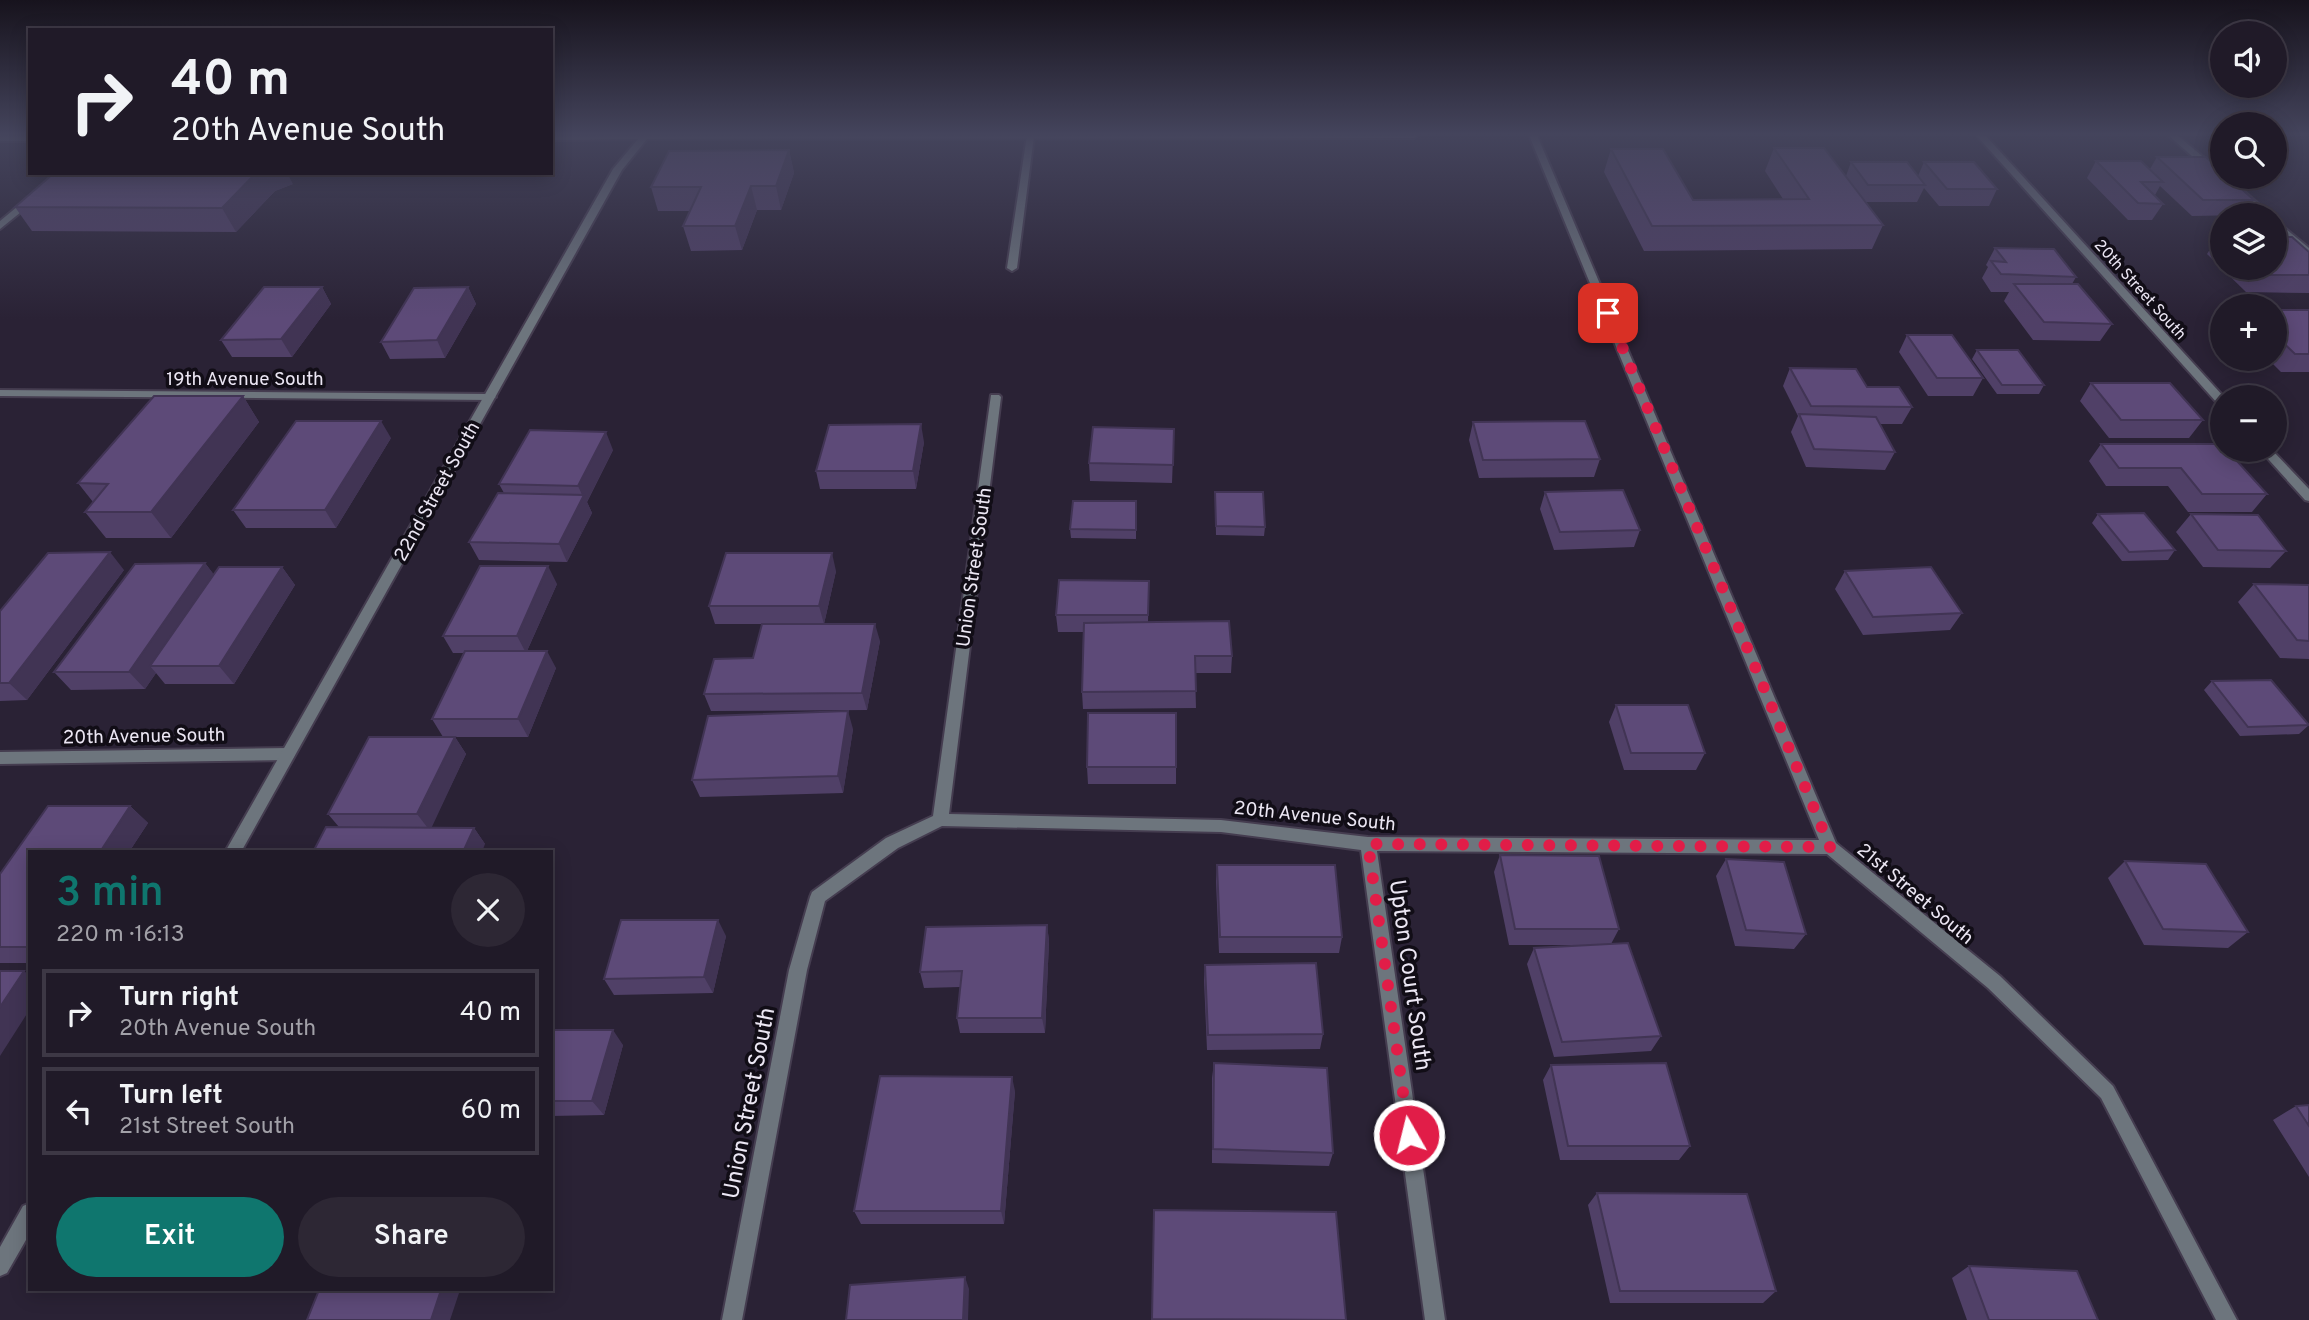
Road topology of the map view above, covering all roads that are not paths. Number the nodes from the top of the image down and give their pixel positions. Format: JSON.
{"nodes":[{"id":1,"x":35,"y":197,"type":"edge"},
{"id":2,"x":602,"y":197,"type":"edge"},
{"id":3,"x":1022,"y":197,"type":"edge"},
{"id":4,"x":1559,"y":197,"type":"edge"},
{"id":5,"x":2036,"y":197,"type":"edge"},
{"id":6,"x":0,"y":226,"type":"edge"},
{"id":7,"x":2287,"y":234,"type":"edge"},
{"id":8,"x":2309,"y":253,"type":"edge"},
{"id":9,"x":1012,"y":268,"type":"dead end"},
{"id":10,"x":2210,"y":389,"type":"edge"},
{"id":11,"x":0,"y":393,"type":"edge"},
{"id":12,"x":489,"y":397,"type":"junction"},
{"id":13,"x":995,"y":397,"type":"dead end"},
{"id":14,"x":2277,"y":462,"type":"edge"},
{"id":15,"x":2309,"y":497,"type":"edge"},
{"id":16,"x":288,"y":754,"type":"junction"},
{"id":17,"x":0,"y":758,"type":"edge"},
{"id":18,"x":940,"y":820,"type":"junction"},
{"id":19,"x":1368,"y":844,"type":"junction"},
{"id":20,"x":1830,"y":847,"type":"junction"},
{"id":21,"x":234,"y":850,"type":"edge"},
{"id":22,"x":818,"y":897,"type":"joint"},
{"id":23,"x":28,"y":1217,"type":"edge"},
{"id":24,"x":0,"y":1266,"type":"edge"},
{"id":25,"x":732,"y":1320,"type":"edge"},
{"id":26,"x":1435,"y":1320,"type":"edge"},
{"id":27,"x":2227,"y":1320,"type":"edge"}],
"edges":[{"from":1,"to":6,"type":"street"},
{"from":2,"to":12,"type":"street","name":"22nd Street South"},
{"from":3,"to":9,"type":"street"},
{"from":4,"to":20,"type":"street","name":"21st Street South"},
{"from":5,"to":10,"type":"street","name":"20th Street South"},
{"from":7,"to":8,"type":"street"},
{"from":11,"to":12,"type":"street","name":"19th Avenue South"},
{"from":12,"to":16,"type":"street","name":"22nd Street South"},
{"from":13,"to":18,"type":"street","name":"Union Street South"},
{"from":14,"to":15,"type":"street"},
{"from":16,"to":17,"type":"street","name":"20th Avenue South"},
{"from":16,"to":21,"type":"street","name":"22nd Street South"},
{"from":18,"to":19,"type":"street","name":"20th Avenue South"},
{"from":18,"to":22,"type":"street","name":"20th Avenue South"},
{"from":19,"to":20,"type":"street","name":"20th Avenue South"},
{"from":19,"to":26,"type":"street","name":"Upton Court South"},
{"from":20,"to":27,"type":"street","name":"21st Street South"},
{"from":22,"to":25,"type":"street","name":"Union Street South"},
{"from":23,"to":24,"type":"street"}]}
